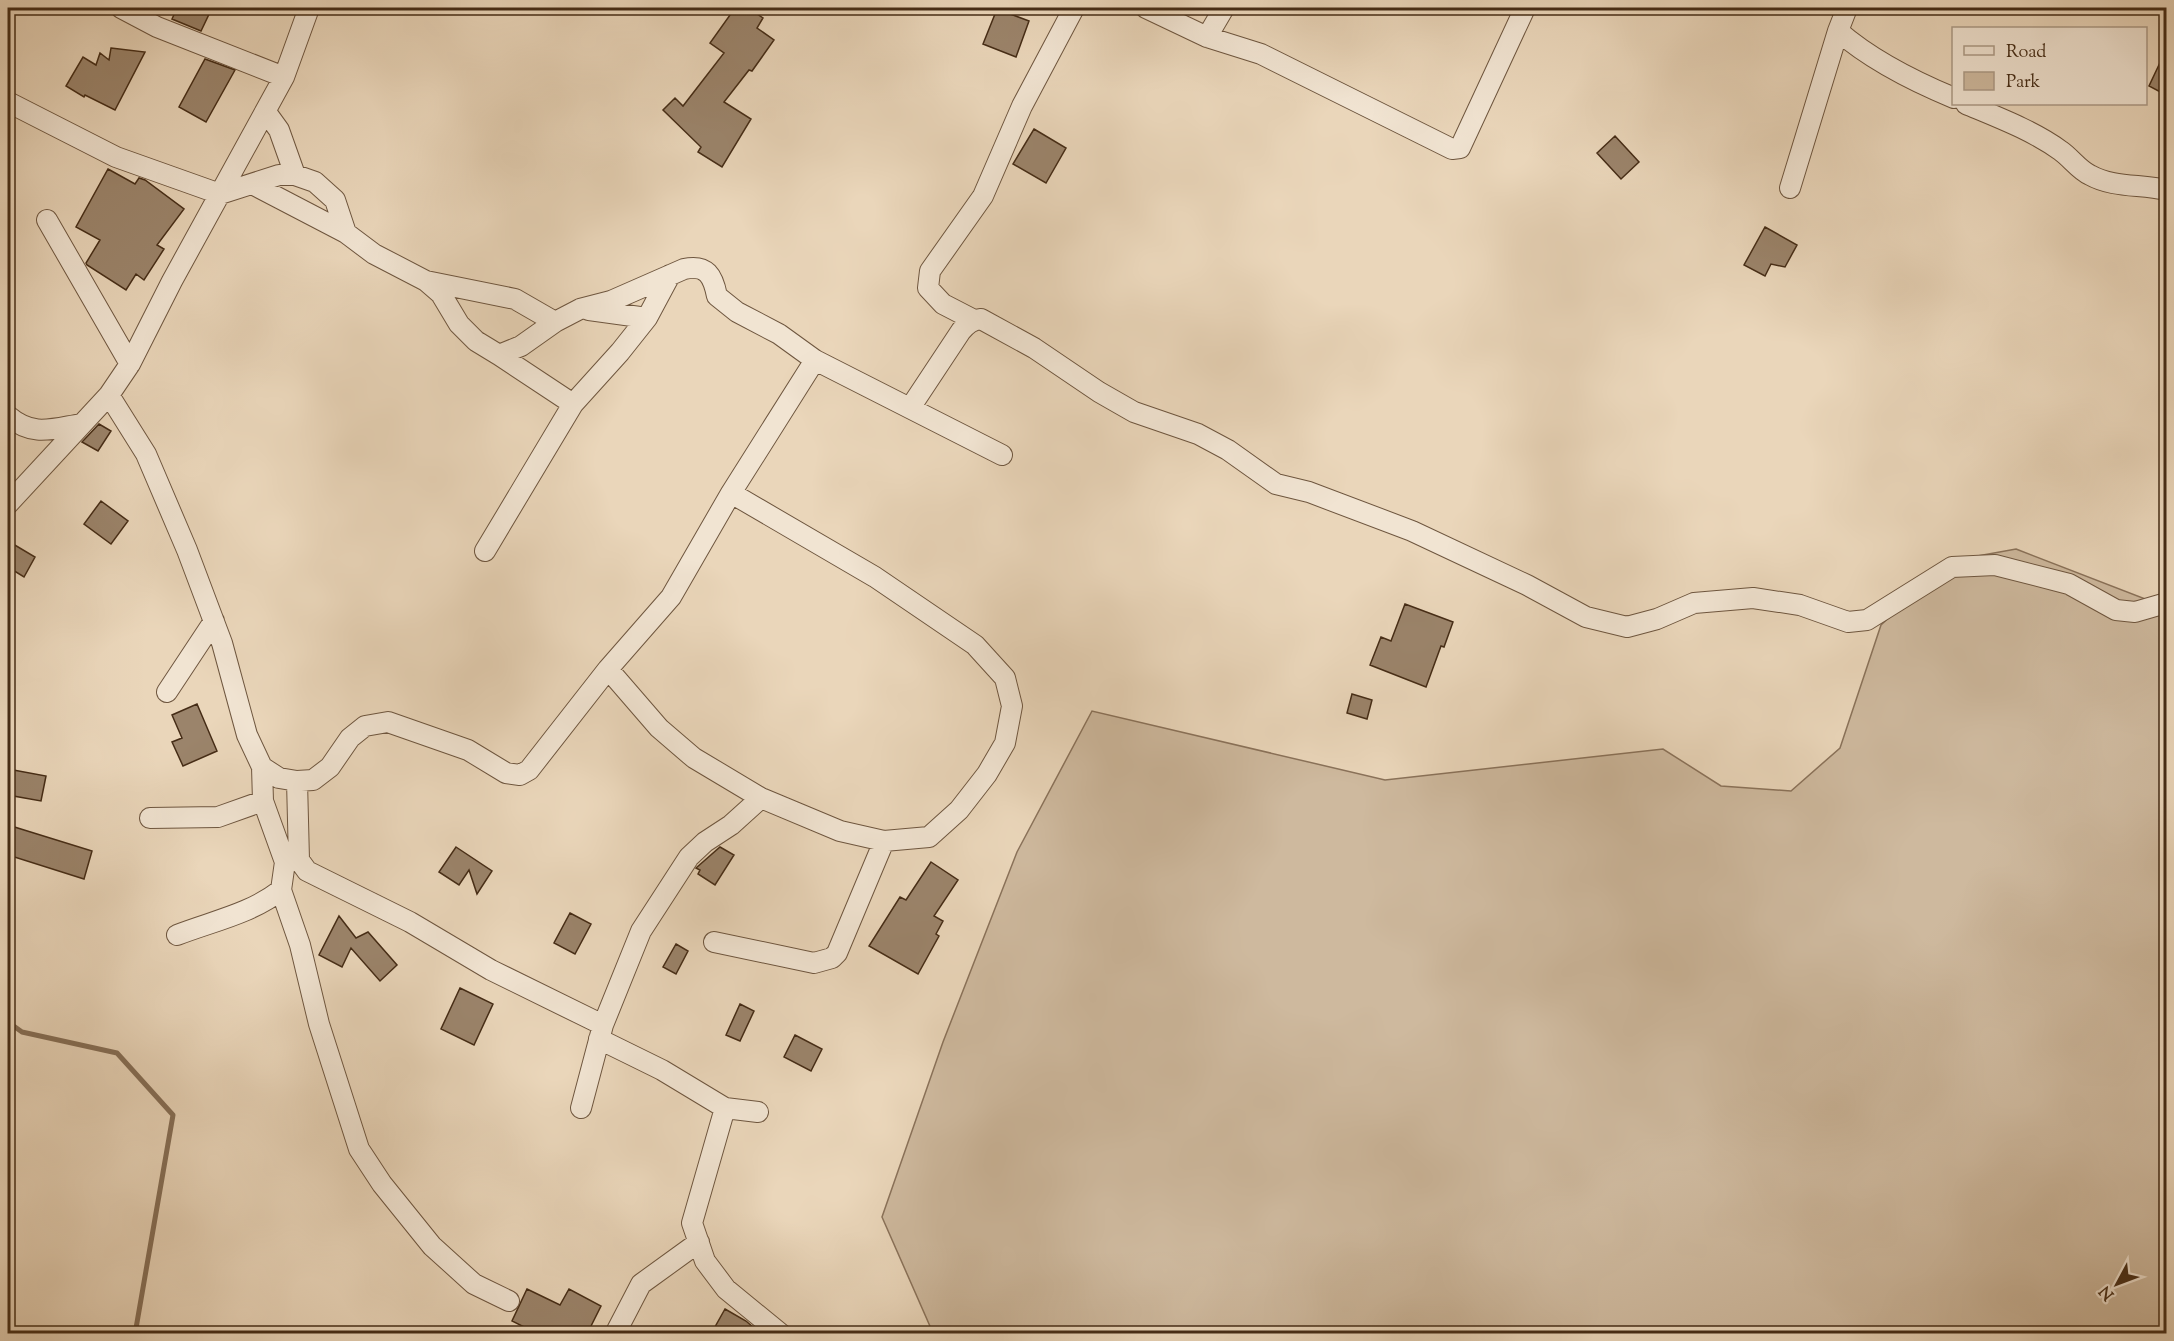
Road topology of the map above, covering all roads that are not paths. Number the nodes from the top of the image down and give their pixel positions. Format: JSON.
{"nodes":[{"id":1,"x":120,"y":8,"type":"edge"},
{"id":2,"x":309,"y":8,"type":"edge"},
{"id":3,"x":1074,"y":8,"type":"edge"},
{"id":4,"x":1146,"y":8,"type":"edge"},
{"id":5,"x":1224,"y":8,"type":"edge"},
{"id":6,"x":1525,"y":8,"type":"edge"},
{"id":7,"x":1847,"y":8,"type":"edge"},
{"id":8,"x":1838,"y":31,"type":"junction"},
{"id":9,"x":1207,"y":37,"type":"junction"},
{"id":10,"x":284,"y":77,"type":"junction"},
{"id":11,"x":1952,"y":98,"type":"edge"},
{"id":12,"x":8,"y":102,"type":"edge"},
{"id":13,"x":1968,"y":105,"type":"edge"},
{"id":14,"x":267,"y":112,"type":"junction"},
{"id":15,"x":295,"y":175,"type":"junction"},
{"id":16,"x":252,"y":184,"type":"junction"},
{"id":17,"x":1790,"y":188,"type":"dead end"},
{"id":18,"x":2166,"y":190,"type":"edge"},
{"id":19,"x":220,"y":194,"type":"junction"},
{"id":20,"x":47,"y":220,"type":"dead end"},
{"id":21,"x":346,"y":233,"type":"junction"},
{"id":22,"x":670,"y":275,"type":"junction"},
{"id":23,"x":426,"y":281,"type":"junction"},
{"id":24,"x":580,"y":309,"type":"junction"},
{"id":25,"x":647,"y":318,"type":"junction"},
{"id":26,"x":974,"y":320,"type":"junction"},
{"id":27,"x":555,"y":322,"type":"junction"},
{"id":28,"x":499,"y":355,"type":"junction"},
{"id":29,"x":815,"y":360,"type":"junction"},
{"id":30,"x":129,"y":364,"type":"junction"},
{"id":31,"x":109,"y":395,"type":"junction"},
{"id":32,"x":573,"y":404,"type":"junction"},
{"id":33,"x":910,"y":408,"type":"junction"},
{"id":34,"x":8,"y":416,"type":"edge"},
{"id":35,"x":81,"y":424,"type":"junction"},
{"id":36,"x":1002,"y":455,"type":"dead end"},
{"id":37,"x":731,"y":493,"type":"junction"},
{"id":38,"x":8,"y":504,"type":"edge"},
{"id":39,"x":485,"y":551,"type":"dead end"},
{"id":40,"x":2166,"y":603,"type":"edge"},
{"id":41,"x":214,"y":621,"type":"junction"},
{"id":42,"x":608,"y":669,"type":"junction"},
{"id":43,"x":167,"y":692,"type":"dead end"},
{"id":44,"x":262,"y":767,"type":"junction"},
{"id":45,"x":297,"y":781,"type":"junction"},
{"id":46,"x":761,"y":798,"type":"junction"},
{"id":47,"x":263,"y":801,"type":"junction"},
{"id":48,"x":150,"y":818,"type":"dead end"},
{"id":49,"x":884,"y":841,"type":"junction"},
{"id":50,"x":292,"y":861,"type":"junction"},
{"id":51,"x":281,"y":890,"type":"junction"},
{"id":52,"x":177,"y":935,"type":"dead end"},
{"id":53,"x":714,"y":942,"type":"dead end"},
{"id":54,"x":601,"y":1032,"type":"junction"},
{"id":55,"x":581,"y":1108,"type":"dead end"},
{"id":56,"x":725,"y":1108,"type":"junction"},
{"id":57,"x":758,"y":1112,"type":"dead end"},
{"id":58,"x":699,"y":1242,"type":"junction"},
{"id":59,"x":509,"y":1301,"type":"dead end"},
{"id":60,"x":615,"y":1334,"type":"edge"},
{"id":61,"x":781,"y":1334,"type":"edge"}],
"edges":[{"from":1,"to":10,"type":"street"},
{"from":2,"to":10,"type":"street"},
{"from":3,"to":26,"type":"street"},
{"from":4,"to":9,"type":"street"},
{"from":5,"to":9,"type":"street"},
{"from":6,"to":9,"type":"street"},
{"from":7,"to":8,"type":"street"},
{"from":8,"to":11,"type":"street"},
{"from":8,"to":17,"type":"street"},
{"from":10,"to":14,"type":"street"},
{"from":12,"to":19,"type":"street"},
{"from":13,"to":18,"type":"street"},
{"from":14,"to":15,"type":"street"},
{"from":14,"to":19,"type":"street"},
{"from":15,"to":16,"type":"street"},
{"from":15,"to":21,"type":"street"},
{"from":16,"to":19,"type":"street"},
{"from":16,"to":21,"type":"street"},
{"from":19,"to":30,"type":"street"},
{"from":20,"to":30,"type":"street"},
{"from":21,"to":23,"type":"street"},
{"from":22,"to":24,"type":"street"},
{"from":22,"to":25,"type":"street"},
{"from":22,"to":29,"type":"street"},
{"from":23,"to":27,"type":"street"},
{"from":23,"to":28,"type":"street"},
{"from":24,"to":25,"type":"street"},
{"from":24,"to":27,"type":"street"},
{"from":25,"to":32,"type":"street"},
{"from":26,"to":33,"type":"street"},
{"from":26,"to":40,"type":"street"},
{"from":27,"to":28,"type":"street"},
{"from":28,"to":32,"type":"street"},
{"from":29,"to":33,"type":"street"},
{"from":29,"to":37,"type":"street"},
{"from":30,"to":31,"type":"street"},
{"from":31,"to":35,"type":"street"},
{"from":31,"to":41,"type":"street"},
{"from":32,"to":39,"type":"street"},
{"from":33,"to":36,"type":"street"},
{"from":34,"to":35,"type":"street"},
{"from":35,"to":38,"type":"street"},
{"from":37,"to":42,"type":"street"},
{"from":37,"to":49,"type":"street"},
{"from":41,"to":43,"type":"street"},
{"from":41,"to":44,"type":"street"},
{"from":42,"to":45,"type":"street"},
{"from":42,"to":46,"type":"street"},
{"from":44,"to":45,"type":"street"},
{"from":44,"to":47,"type":"street"},
{"from":45,"to":50,"type":"street"},
{"from":46,"to":49,"type":"street"},
{"from":46,"to":54,"type":"street"},
{"from":47,"to":48,"type":"street"},
{"from":47,"to":50,"type":"street"},
{"from":49,"to":53,"type":"street"},
{"from":50,"to":51,"type":"street"},
{"from":50,"to":54,"type":"street"},
{"from":51,"to":52,"type":"street"},
{"from":51,"to":59,"type":"street"},
{"from":54,"to":55,"type":"street"},
{"from":54,"to":56,"type":"street"},
{"from":56,"to":57,"type":"street"},
{"from":56,"to":58,"type":"street"},
{"from":58,"to":60,"type":"street"},
{"from":58,"to":61,"type":"street"}]}
